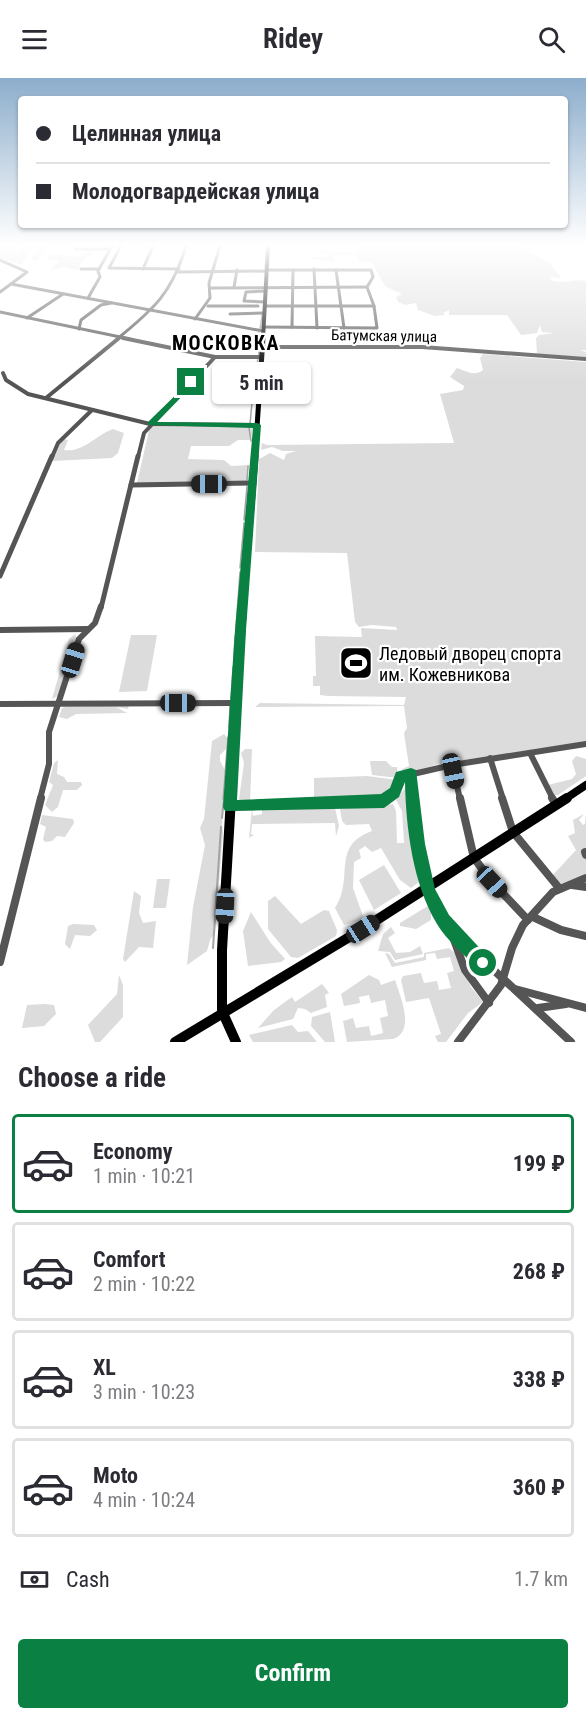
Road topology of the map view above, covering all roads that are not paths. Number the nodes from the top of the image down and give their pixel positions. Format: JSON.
{"nodes":[{"id":1,"x":47,"y":291,"type":"edge"},
{"id":2,"x":92,"y":291,"type":"edge"},
{"id":3,"x":164,"y":291,"type":"edge"},
{"id":4,"x":211,"y":291,"type":"edge"},
{"id":5,"x":253,"y":291,"type":"edge"},
{"id":6,"x":266,"y":291,"type":"edge"},
{"id":7,"x":293,"y":291,"type":"edge"},
{"id":8,"x":316,"y":291,"type":"edge"},
{"id":9,"x":338,"y":291,"type":"edge"},
{"id":10,"x":369,"y":291,"type":"edge"},
{"id":11,"x":63,"y":294,"type":"junction"},
{"id":12,"x":88,"y":298,"type":"junction"},
{"id":13,"x":111,"y":303,"type":"junction"},
{"id":14,"x":265,"y":304,"type":"junction"},
{"id":15,"x":208,"y":306,"type":"junction"},
{"id":16,"x":258,"y":306,"type":"dead end"},
{"id":17,"x":292,"y":306,"type":"junction"},
{"id":18,"x":316,"y":306,"type":"junction"},
{"id":19,"x":340,"y":306,"type":"junction"},
{"id":20,"x":374,"y":306,"type":"junction"},
{"id":21,"x":152,"y":310,"type":"junction"},
{"id":22,"x":0,"y":312,"type":"edge"},
{"id":23,"x":264,"y":313,"type":"junction"},
{"id":24,"x":230,"y":314,"type":"dead end"},
{"id":25,"x":27,"y":318,"type":"junction"},
{"id":26,"x":195,"y":319,"type":"junction"},
{"id":27,"x":292,"y":327,"type":"junction"},
{"id":28,"x":317,"y":328,"type":"junction"},
{"id":29,"x":344,"y":328,"type":"junction"},
{"id":30,"x":79,"y":329,"type":"junction"},
{"id":31,"x":263,"y":329,"type":"junction"},
{"id":32,"x":120,"y":338,"type":"junction"},
{"id":33,"x":262,"y":347,"type":"junction"},
{"id":34,"x":215,"y":357,"type":"junction"},
{"id":35,"x":262,"y":357,"type":"junction"},
{"id":36,"x":586,"y":359,"type":"edge"},
{"id":37,"x":3,"y":373,"type":"dead end"},
{"id":38,"x":46,"y":398,"type":"junction"},
{"id":39,"x":92,"y":410,"type":"junction"},
{"id":40,"x":150,"y":424,"type":"junction"},
{"id":41,"x":257,"y":425,"type":"junction"},
{"id":42,"x":251,"y":483,"type":"junction"},
{"id":43,"x":131,"y":484,"type":"junction"},
{"id":44,"x":0,"y":576,"type":"edge"},
{"id":45,"x":89,"y":629,"type":"junction"},
{"id":46,"x":0,"y":630,"type":"edge"},
{"id":47,"x":60,"y":703,"type":"junction"},
{"id":48,"x":236,"y":703,"type":"junction"},
{"id":49,"x":0,"y":704,"type":"edge"},
{"id":50,"x":586,"y":744,"type":"edge"},
{"id":51,"x":530,"y":753,"type":"junction"},
{"id":52,"x":490,"y":759,"type":"junction"},
{"id":53,"x":452,"y":765,"type":"junction"},
{"id":54,"x":411,"y":774,"type":"junction"},
{"id":55,"x":586,"y":785,"type":"edge"},
{"id":56,"x":556,"y":805,"type":"junction"},
{"id":57,"x":230,"y":807,"type":"junction"},
{"id":58,"x":513,"y":832,"type":"junction"},
{"id":59,"x":474,"y":858,"type":"junction"},
{"id":60,"x":586,"y":878,"type":"edge"},
{"id":61,"x":564,"y":886,"type":"junction"},
{"id":62,"x":428,"y":887,"type":"junction"},
{"id":63,"x":586,"y":887,"type":"edge"},
{"id":64,"x":531,"y":918,"type":"junction"},
{"id":65,"x":449,"y":926,"type":"junction"},
{"id":66,"x":586,"y":936,"type":"edge"},
{"id":67,"x":0,"y":962,"type":"edge"},
{"id":68,"x":503,"y":978,"type":"junction"},
{"id":69,"x":515,"y":989,"type":"junction"},
{"id":70,"x":489,"y":1003,"type":"junction"},
{"id":71,"x":570,"y":1004,"type":"junction"},
{"id":72,"x":538,"y":1008,"type":"junction"},
{"id":73,"x":586,"y":1008,"type":"edge"},
{"id":74,"x":222,"y":1011,"type":"junction"},
{"id":75,"x":175,"y":1042,"type":"edge"},
{"id":76,"x":236,"y":1042,"type":"edge"},
{"id":77,"x":458,"y":1042,"type":"edge"},
{"id":78,"x":571,"y":1042,"type":"edge"}],
"edges":[{"from":1,"to":11,"type":"street","name":"Батумская улица"},
{"from":2,"to":12,"type":"street"},
{"from":3,"to":21,"type":"street"},
{"from":4,"to":15,"type":"street"},
{"from":5,"to":14,"type":"street"},
{"from":6,"to":14,"type":"main road"},
{"from":7,"to":17,"type":"street"},
{"from":8,"to":18,"type":"street"},
{"from":9,"to":19,"type":"street"},
{"from":10,"to":20,"type":"street"},
{"from":11,"to":12,"type":"street","name":"Батумская улица"},
{"from":11,"to":25,"type":"street"},
{"from":12,"to":13,"type":"street","name":"Батумская улица"},
{"from":13,"to":21,"type":"street","name":"Батумская улица"},
{"from":13,"to":30,"type":"street"},
{"from":14,"to":17,"type":"street"},
{"from":14,"to":23,"type":"main road"},
{"from":15,"to":16,"type":"street"},
{"from":15,"to":26,"type":"street"},
{"from":17,"to":18,"type":"street"},
{"from":17,"to":27,"type":"street"},
{"from":18,"to":19,"type":"street"},
{"from":18,"to":28,"type":"street"},
{"from":19,"to":20,"type":"street"},
{"from":19,"to":29,"type":"street"},
{"from":20,"to":29,"type":"street","name":"Батумская улица"},
{"from":21,"to":26,"type":"street","name":"Батумская улица"},
{"from":21,"to":32,"type":"street"},
{"from":22,"to":25,"type":"street"},
{"from":23,"to":24,"type":"street"},
{"from":23,"to":31,"type":"main road"},
{"from":25,"to":30,"type":"street"},
{"from":26,"to":31,"type":"street","name":"Батумская улица"},
{"from":27,"to":28,"type":"street","name":"Батумская улица"},
{"from":27,"to":31,"type":"street","name":"Батумская улица"},
{"from":28,"to":29,"type":"street","name":"Батумская улица"},
{"from":30,"to":32,"type":"street"},
{"from":31,"to":33,"type":"main road"},
{"from":32,"to":34,"type":"street"},
{"from":32,"to":38,"type":"street"},
{"from":33,"to":35,"type":"main road"},
{"from":33,"to":36,"type":"street","name":"Батумская улица"},
{"from":34,"to":35,"type":"street"},
{"from":34,"to":40,"type":"street"},
{"from":35,"to":41,"type":"main road"},
{"from":37,"to":38,"type":"street"},
{"from":38,"to":39,"type":"street"},
{"from":39,"to":40,"type":"street"},
{"from":39,"to":44,"type":"street"},
{"from":40,"to":41,"type":"street"},
{"from":40,"to":43,"type":"street"},
{"from":41,"to":42,"type":"main road"},
{"from":42,"to":43,"type":"street"},
{"from":42,"to":48,"type":"main road"},
{"from":43,"to":45,"type":"street"},
{"from":45,"to":46,"type":"street"},
{"from":45,"to":47,"type":"street"},
{"from":47,"to":48,"type":"street"},
{"from":47,"to":49,"type":"street"},
{"from":47,"to":67,"type":"street"},
{"from":48,"to":57,"type":"main road"},
{"from":50,"to":51,"type":"street"},
{"from":51,"to":52,"type":"street"},
{"from":51,"to":56,"type":"street"},
{"from":52,"to":53,"type":"street"},
{"from":52,"to":58,"type":"street"},
{"from":53,"to":54,"type":"street"},
{"from":53,"to":59,"type":"street"},
{"from":54,"to":57,"type":"street"},
{"from":54,"to":62,"type":"street"},
{"from":55,"to":56,"type":"main road"},
{"from":56,"to":58,"type":"main road"},
{"from":57,"to":74,"type":"main road"},
{"from":58,"to":59,"type":"main road"},
{"from":58,"to":61,"type":"street"},
{"from":59,"to":62,"type":"main road"},
{"from":59,"to":64,"type":"street"},
{"from":60,"to":61,"type":"street"},
{"from":61,"to":63,"type":"street"},
{"from":61,"to":64,"type":"street"},
{"from":62,"to":65,"type":"street"},
{"from":62,"to":74,"type":"main road"},
{"from":64,"to":66,"type":"street"},
{"from":64,"to":68,"type":"street"},
{"from":65,"to":68,"type":"street"},
{"from":65,"to":70,"type":"street"},
{"from":68,"to":69,"type":"street"},
{"from":68,"to":70,"type":"street"},
{"from":69,"to":71,"type":"street"},
{"from":69,"to":72,"type":"street"},
{"from":70,"to":77,"type":"street"},
{"from":71,"to":72,"type":"street"},
{"from":71,"to":73,"type":"street"},
{"from":72,"to":78,"type":"street"},
{"from":74,"to":75,"type":"main road"},
{"from":74,"to":76,"type":"main road"}]}
